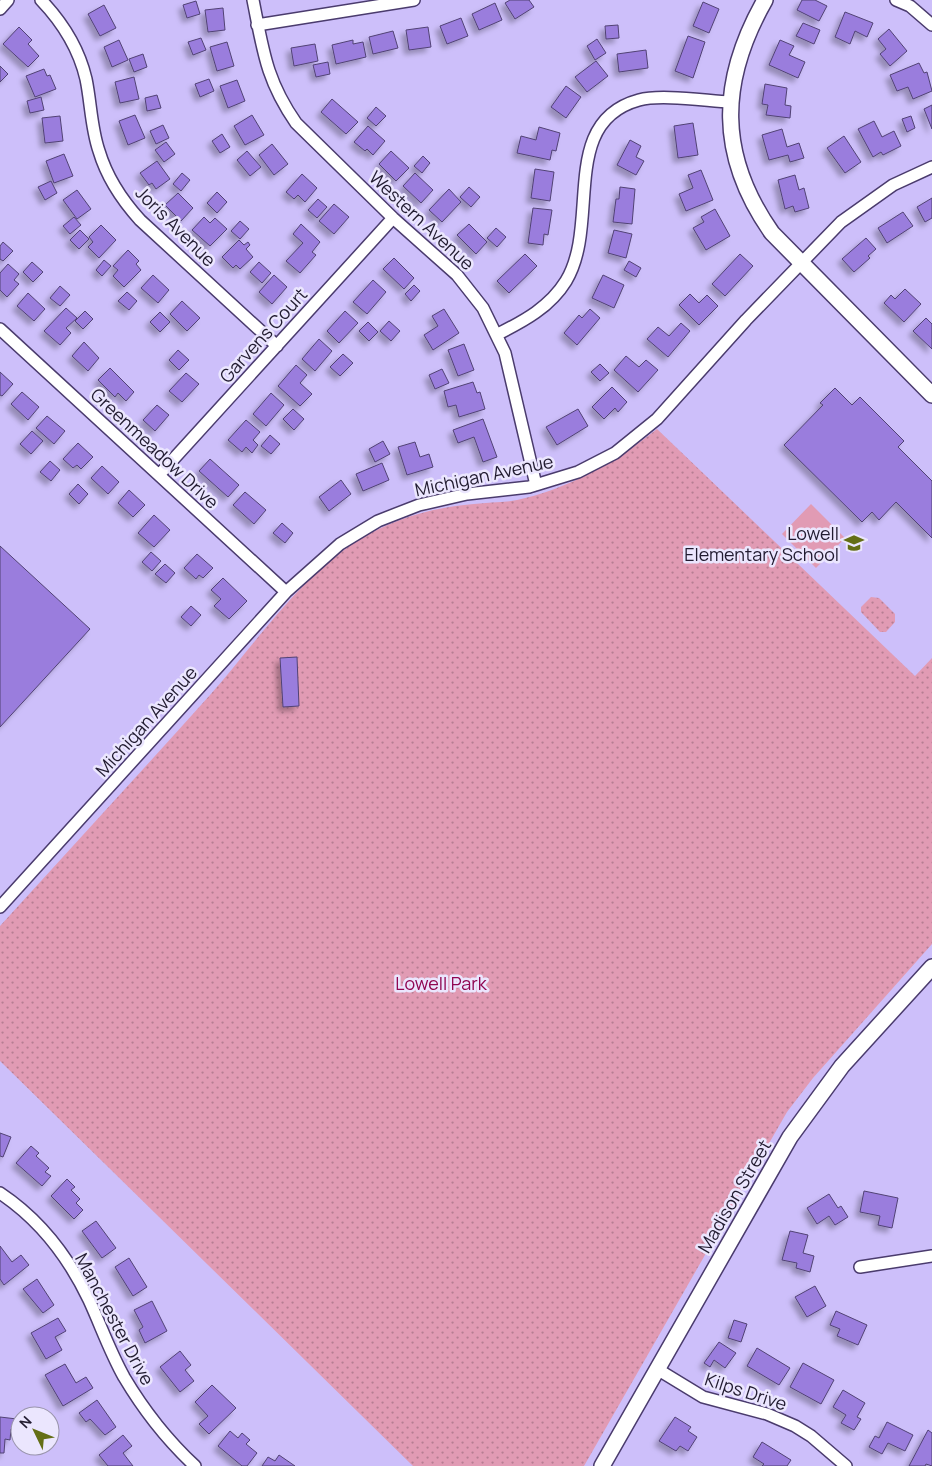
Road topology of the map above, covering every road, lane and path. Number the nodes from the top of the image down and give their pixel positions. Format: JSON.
{"nodes":[{"id":1,"x":8,"y":0,"type":"edge"},
{"id":2,"x":41,"y":0,"type":"edge"},
{"id":3,"x":253,"y":0,"type":"edge"},
{"id":4,"x":414,"y":0,"type":"edge"},
{"id":5,"x":765,"y":0,"type":"edge"},
{"id":6,"x":896,"y":0,"type":"edge"},
{"id":7,"x":0,"y":9,"type":"edge"},
{"id":8,"x":257,"y":25,"type":"junction"},
{"id":9,"x":932,"y":25,"type":"edge"},
{"id":10,"x":730,"y":102,"type":"junction"},
{"id":11,"x":932,"y":167,"type":"edge"},
{"id":12,"x":393,"y":218,"type":"junction"},
{"id":13,"x":800,"y":263,"type":"junction"},
{"id":14,"x":0,"y":329,"type":"edge"},
{"id":15,"x":498,"y":334,"type":"junction"},
{"id":16,"x":276,"y":346,"type":"junction"},
{"id":17,"x":932,"y":395,"type":"edge"},
{"id":18,"x":159,"y":475,"type":"junction"},
{"id":19,"x":536,"y":485,"type":"junction"},
{"id":20,"x":286,"y":592,"type":"junction"},
{"id":21,"x":0,"y":907,"type":"edge"},
{"id":22,"x":932,"y":967,"type":"edge"},
{"id":23,"x":0,"y":1193,"type":"edge"},
{"id":24,"x":932,"y":1256,"type":"edge"},
{"id":25,"x":860,"y":1267,"type":"dead end"},
{"id":26,"x":657,"y":1369,"type":"junction"},
{"id":27,"x":839,"y":1464,"type":"edge"},
{"id":28,"x":195,"y":1466,"type":"edge"},
{"id":29,"x":602,"y":1466,"type":"edge"}],
"edges":[{"from":1,"to":7,"type":"street"},
{"from":2,"to":16,"type":"street","name":"Joris Avenue"},
{"from":3,"to":8,"type":"street","name":"Western Avenue"},
{"from":4,"to":8,"type":"street"},
{"from":5,"to":10,"type":"street"},
{"from":6,"to":9,"type":"street"},
{"from":8,"to":12,"type":"street","name":"Western Avenue"},
{"from":10,"to":13,"type":"street"},
{"from":10,"to":15,"type":"street"},
{"from":11,"to":13,"type":"street","name":"Michigan Avenue"},
{"from":12,"to":15,"type":"street","name":"Western Avenue"},
{"from":12,"to":16,"type":"street","name":"Garvens Court"},
{"from":13,"to":17,"type":"street"},
{"from":13,"to":19,"type":"street","name":"Michigan Avenue"},
{"from":14,"to":18,"type":"street","name":"Greenmeadow Drive"},
{"from":15,"to":19,"type":"street","name":"Western Avenue"},
{"from":16,"to":18,"type":"street","name":"Garvens Court"},
{"from":18,"to":20,"type":"street","name":"Greenmeadow Drive"},
{"from":19,"to":20,"type":"street","name":"Michigan Avenue"},
{"from":20,"to":21,"type":"street","name":"Michigan Avenue"},
{"from":22,"to":26,"type":"street","name":"Madison Street"},
{"from":23,"to":28,"type":"street","name":"Manchester Drive"},
{"from":24,"to":25,"type":"street"},
{"from":26,"to":27,"type":"street","name":"Kilps Drive"},
{"from":26,"to":29,"type":"street","name":"Madison Street"}]}
